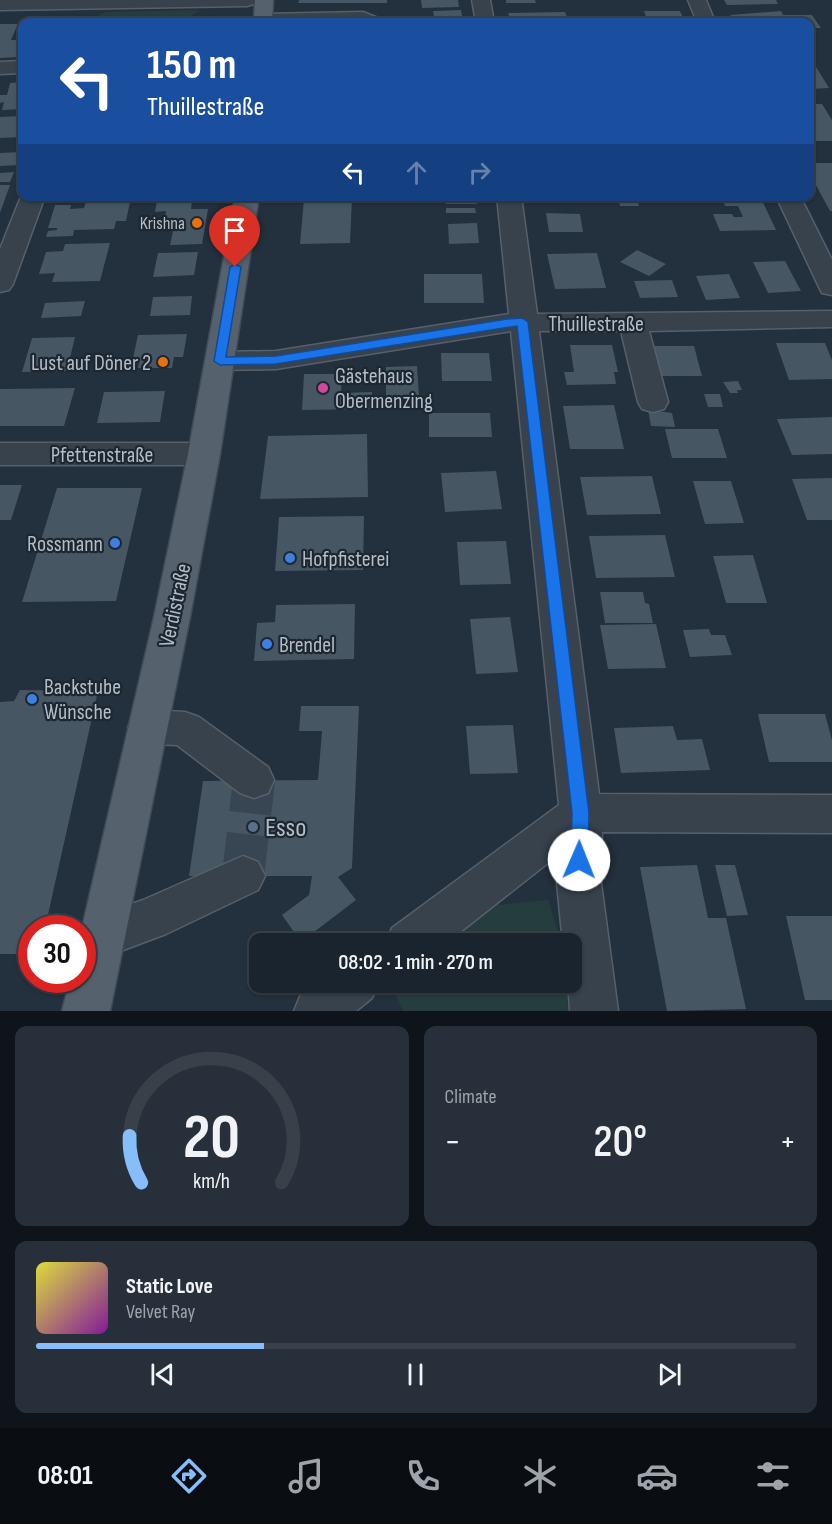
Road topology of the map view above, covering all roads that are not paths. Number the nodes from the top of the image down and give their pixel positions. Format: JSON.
{"nodes":[{"id":1,"x":248,"y":0,"type":"edge"},
{"id":2,"x":264,"y":0,"type":"edge"},
{"id":3,"x":481,"y":0,"type":"edge"},
{"id":4,"x":697,"y":0,"type":"edge"},
{"id":5,"x":87,"y":2,"type":"junction"},
{"id":6,"x":0,"y":4,"type":"edge"},
{"id":7,"x":81,"y":18,"type":"edge"},
{"id":8,"x":263,"y":18,"type":"edge"},
{"id":9,"x":484,"y":18,"type":"edge"},
{"id":10,"x":704,"y":18,"type":"edge"},
{"id":11,"x":18,"y":67,"type":"edge"},
{"id":12,"x":0,"y":68,"type":"edge"},
{"id":13,"x":31,"y":201,"type":"edge"},
{"id":14,"x":245,"y":201,"type":"edge"},
{"id":15,"x":510,"y":201,"type":"edge"},
{"id":16,"x":792,"y":201,"type":"edge"},
{"id":17,"x":821,"y":243,"type":"edge"},
{"id":18,"x":0,"y":284,"type":"edge"},
{"id":19,"x":832,"y":287,"type":"edge"},
{"id":20,"x":832,"y":320,"type":"edge"},
{"id":21,"x":522,"y":322,"type":"junction"},
{"id":22,"x":633,"y":324,"type":"junction"},
{"id":23,"x":220,"y":361,"type":"junction"},
{"id":24,"x":653,"y":402,"type":"dead end"},
{"id":25,"x":0,"y":454,"type":"edge"},
{"id":26,"x":204,"y":454,"type":"junction"},
{"id":27,"x":148,"y":727,"type":"junction"},
{"id":28,"x":254,"y":780,"type":"dead end"},
{"id":29,"x":581,"y":813,"type":"junction"},
{"id":30,"x":832,"y":814,"type":"edge"},
{"id":31,"x":243,"y":876,"type":"dead end"},
{"id":32,"x":423,"y":933,"type":"edge"},
{"id":33,"x":102,"y":936,"type":"junction"},
{"id":34,"x":342,"y":993,"type":"edge"},
{"id":35,"x":86,"y":1011,"type":"edge"},
{"id":36,"x":318,"y":1011,"type":"edge"},
{"id":37,"x":594,"y":1011,"type":"edge"}],
"edges":[{"from":1,"to":5,"type":"street"},
{"from":2,"to":8,"type":"main road"},
{"from":3,"to":9,"type":"street"},
{"from":4,"to":10,"type":"street"},
{"from":5,"to":6,"type":"street"},
{"from":5,"to":7,"type":"street"},
{"from":11,"to":12,"type":"street"},
{"from":13,"to":18,"type":"street"},
{"from":14,"to":23,"type":"main road","name":"Verdistraße"},
{"from":15,"to":21,"type":"street"},
{"from":16,"to":17,"type":"street"},
{"from":17,"to":19,"type":"street"},
{"from":20,"to":22,"type":"street","name":"Thuillestraße"},
{"from":21,"to":22,"type":"street","name":"Thuillestraße"},
{"from":21,"to":23,"type":"street","name":"Thuillestraße"},
{"from":21,"to":29,"type":"street"},
{"from":22,"to":24,"type":"street"},
{"from":23,"to":26,"type":"main road","name":"Verdistraße"},
{"from":25,"to":26,"type":"street","name":"Pfettenstraße"},
{"from":26,"to":27,"type":"main road","name":"Verdistraße"},
{"from":27,"to":28,"type":"street"},
{"from":27,"to":33,"type":"main road","name":"Verdistraße"},
{"from":29,"to":30,"type":"street"},
{"from":29,"to":32,"type":"street"},
{"from":29,"to":37,"type":"street"},
{"from":31,"to":33,"type":"street"},
{"from":33,"to":35,"type":"main road","name":"Verdistraße"},
{"from":34,"to":36,"type":"street"}]}
